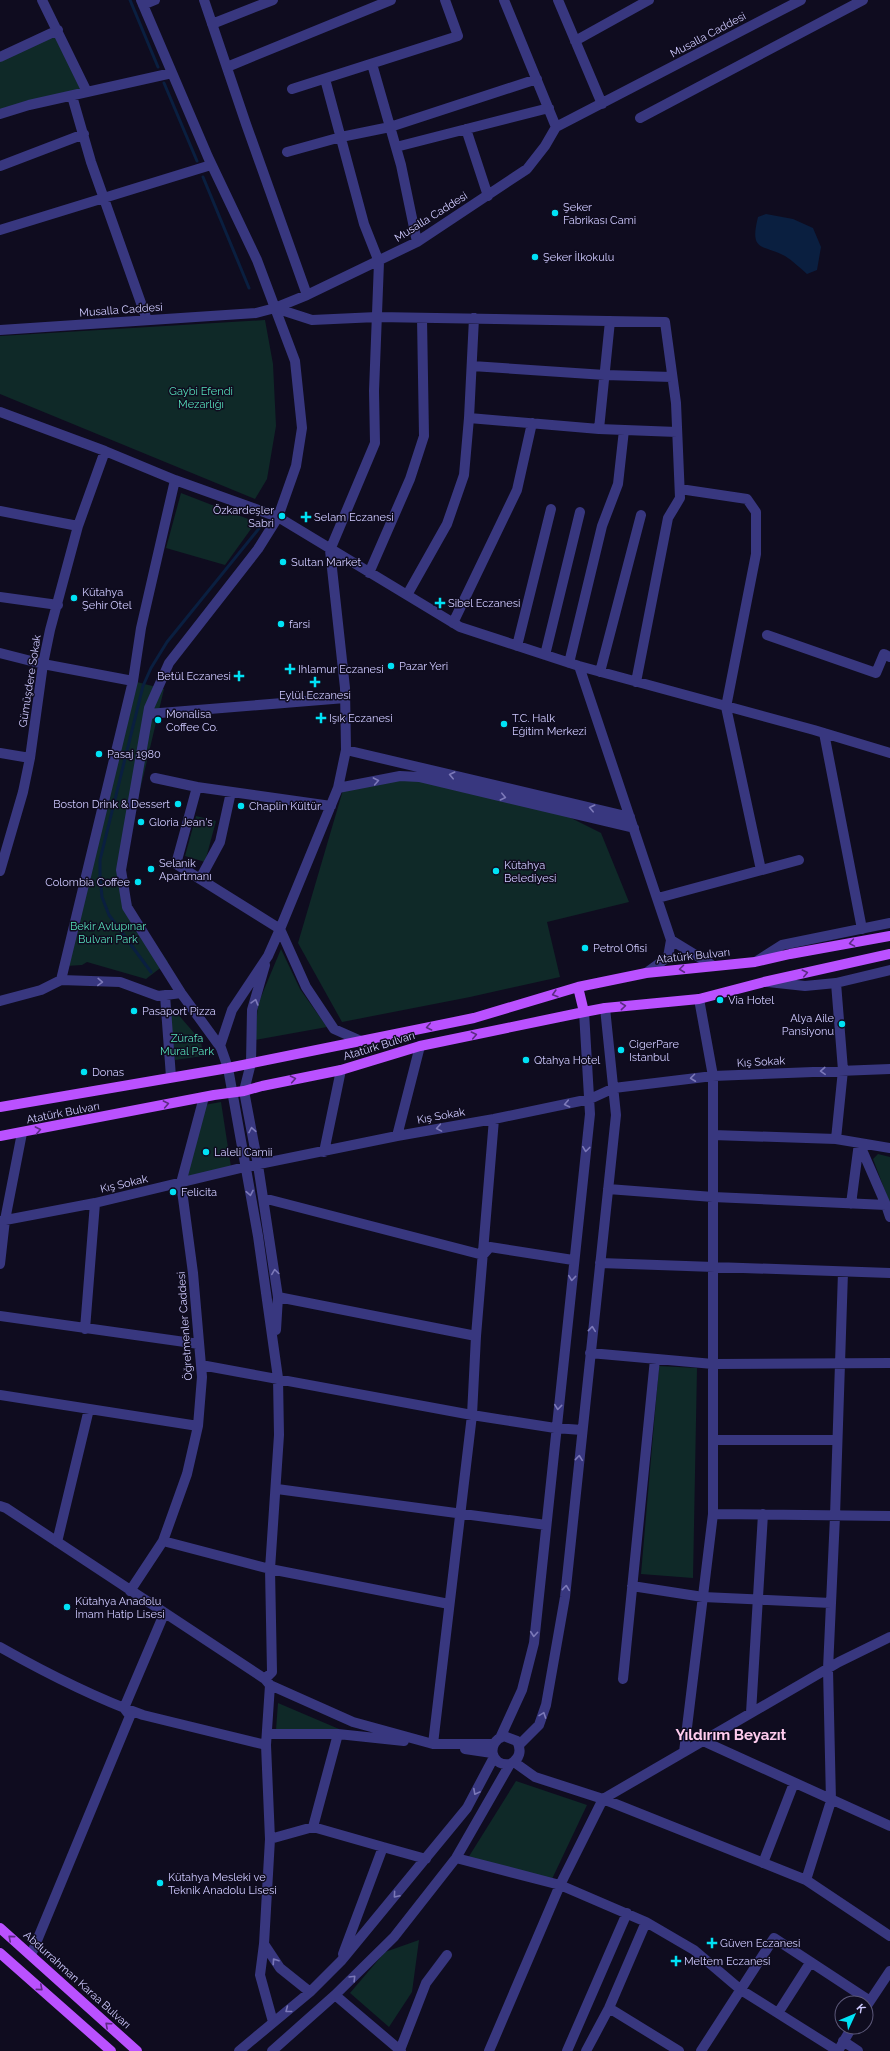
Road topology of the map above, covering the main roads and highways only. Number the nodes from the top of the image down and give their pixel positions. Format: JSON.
{"nodes":[{"id":1,"x":890,"y":936,"type":"edge"},
{"id":2,"x":890,"y":954,"type":"edge"},
{"id":3,"x":578,"y":987,"type":"junction"},
{"id":4,"x":584,"y":1012,"type":"junction"},
{"id":5,"x":0,"y":1107,"type":"edge"},
{"id":6,"x":0,"y":1136,"type":"edge"},
{"id":7,"x":0,"y":1928,"type":"edge"},
{"id":8,"x":0,"y":1953,"type":"edge"},
{"id":9,"x":111,"y":2051,"type":"edge"},
{"id":10,"x":137,"y":2051,"type":"edge"}],
"edges":[{"from":1,"to":3,"type":"main road","name":"Atatürk Bulvarı","one_way":true},
{"from":4,"to":2,"type":"main road","name":"Atatürk Bulvarı","one_way":true},
{"from":3,"to":4,"type":"main road"},
{"from":3,"to":5,"type":"main road","name":"Atatürk Bulvarı","one_way":true},
{"from":6,"to":4,"type":"main road","name":"Atatürk Bulvarı","one_way":true},
{"from":10,"to":7,"type":"main road","name":"Abdurrahman Karaa Bulvarı","one_way":true},
{"from":8,"to":9,"type":"main road","one_way":true}]}
